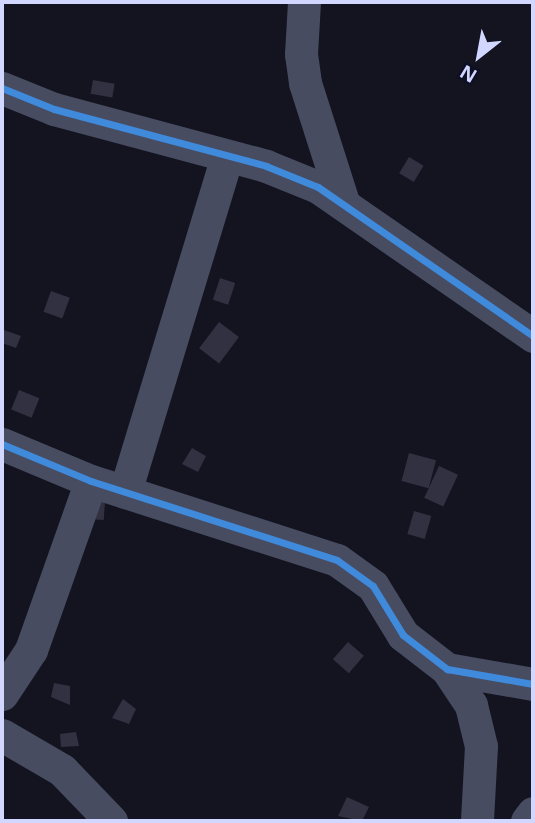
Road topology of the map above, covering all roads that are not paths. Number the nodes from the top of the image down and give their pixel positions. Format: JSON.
{"nodes":[{"id":1,"x":304,"y":2,"type":"edge"},
{"id":2,"x":2,"y":88,"type":"edge"},
{"id":3,"x":228,"y":158,"type":"junction"},
{"id":4,"x":343,"y":202,"type":"junction"},
{"id":5,"x":533,"y":336,"type":"edge"},
{"id":6,"x":2,"y":444,"type":"edge"},
{"id":7,"x":91,"y":481,"type":"junction"},
{"id":8,"x":125,"y":492,"type":"junction"},
{"id":9,"x":447,"y":669,"type":"junction"},
{"id":10,"x":533,"y":684,"type":"edge"},
{"id":11,"x":2,"y":694,"type":"edge"},
{"id":12,"x":2,"y":736,"type":"edge"},
{"id":13,"x":533,"y":813,"type":"edge"},
{"id":14,"x":111,"y":821,"type":"edge"},
{"id":15,"x":477,"y":821,"type":"edge"},
{"id":16,"x":527,"y":821,"type":"edge"}],
"edges":[{"from":1,"to":4,"type":"street"},
{"from":2,"to":3,"type":"street"},
{"from":3,"to":4,"type":"street"},
{"from":3,"to":8,"type":"street"},
{"from":4,"to":5,"type":"street"},
{"from":6,"to":7,"type":"street"},
{"from":7,"to":8,"type":"street"},
{"from":7,"to":11,"type":"street"},
{"from":8,"to":9,"type":"street"},
{"from":9,"to":10,"type":"street"},
{"from":9,"to":15,"type":"street"},
{"from":12,"to":14,"type":"street"},
{"from":13,"to":16,"type":"street"}]}
